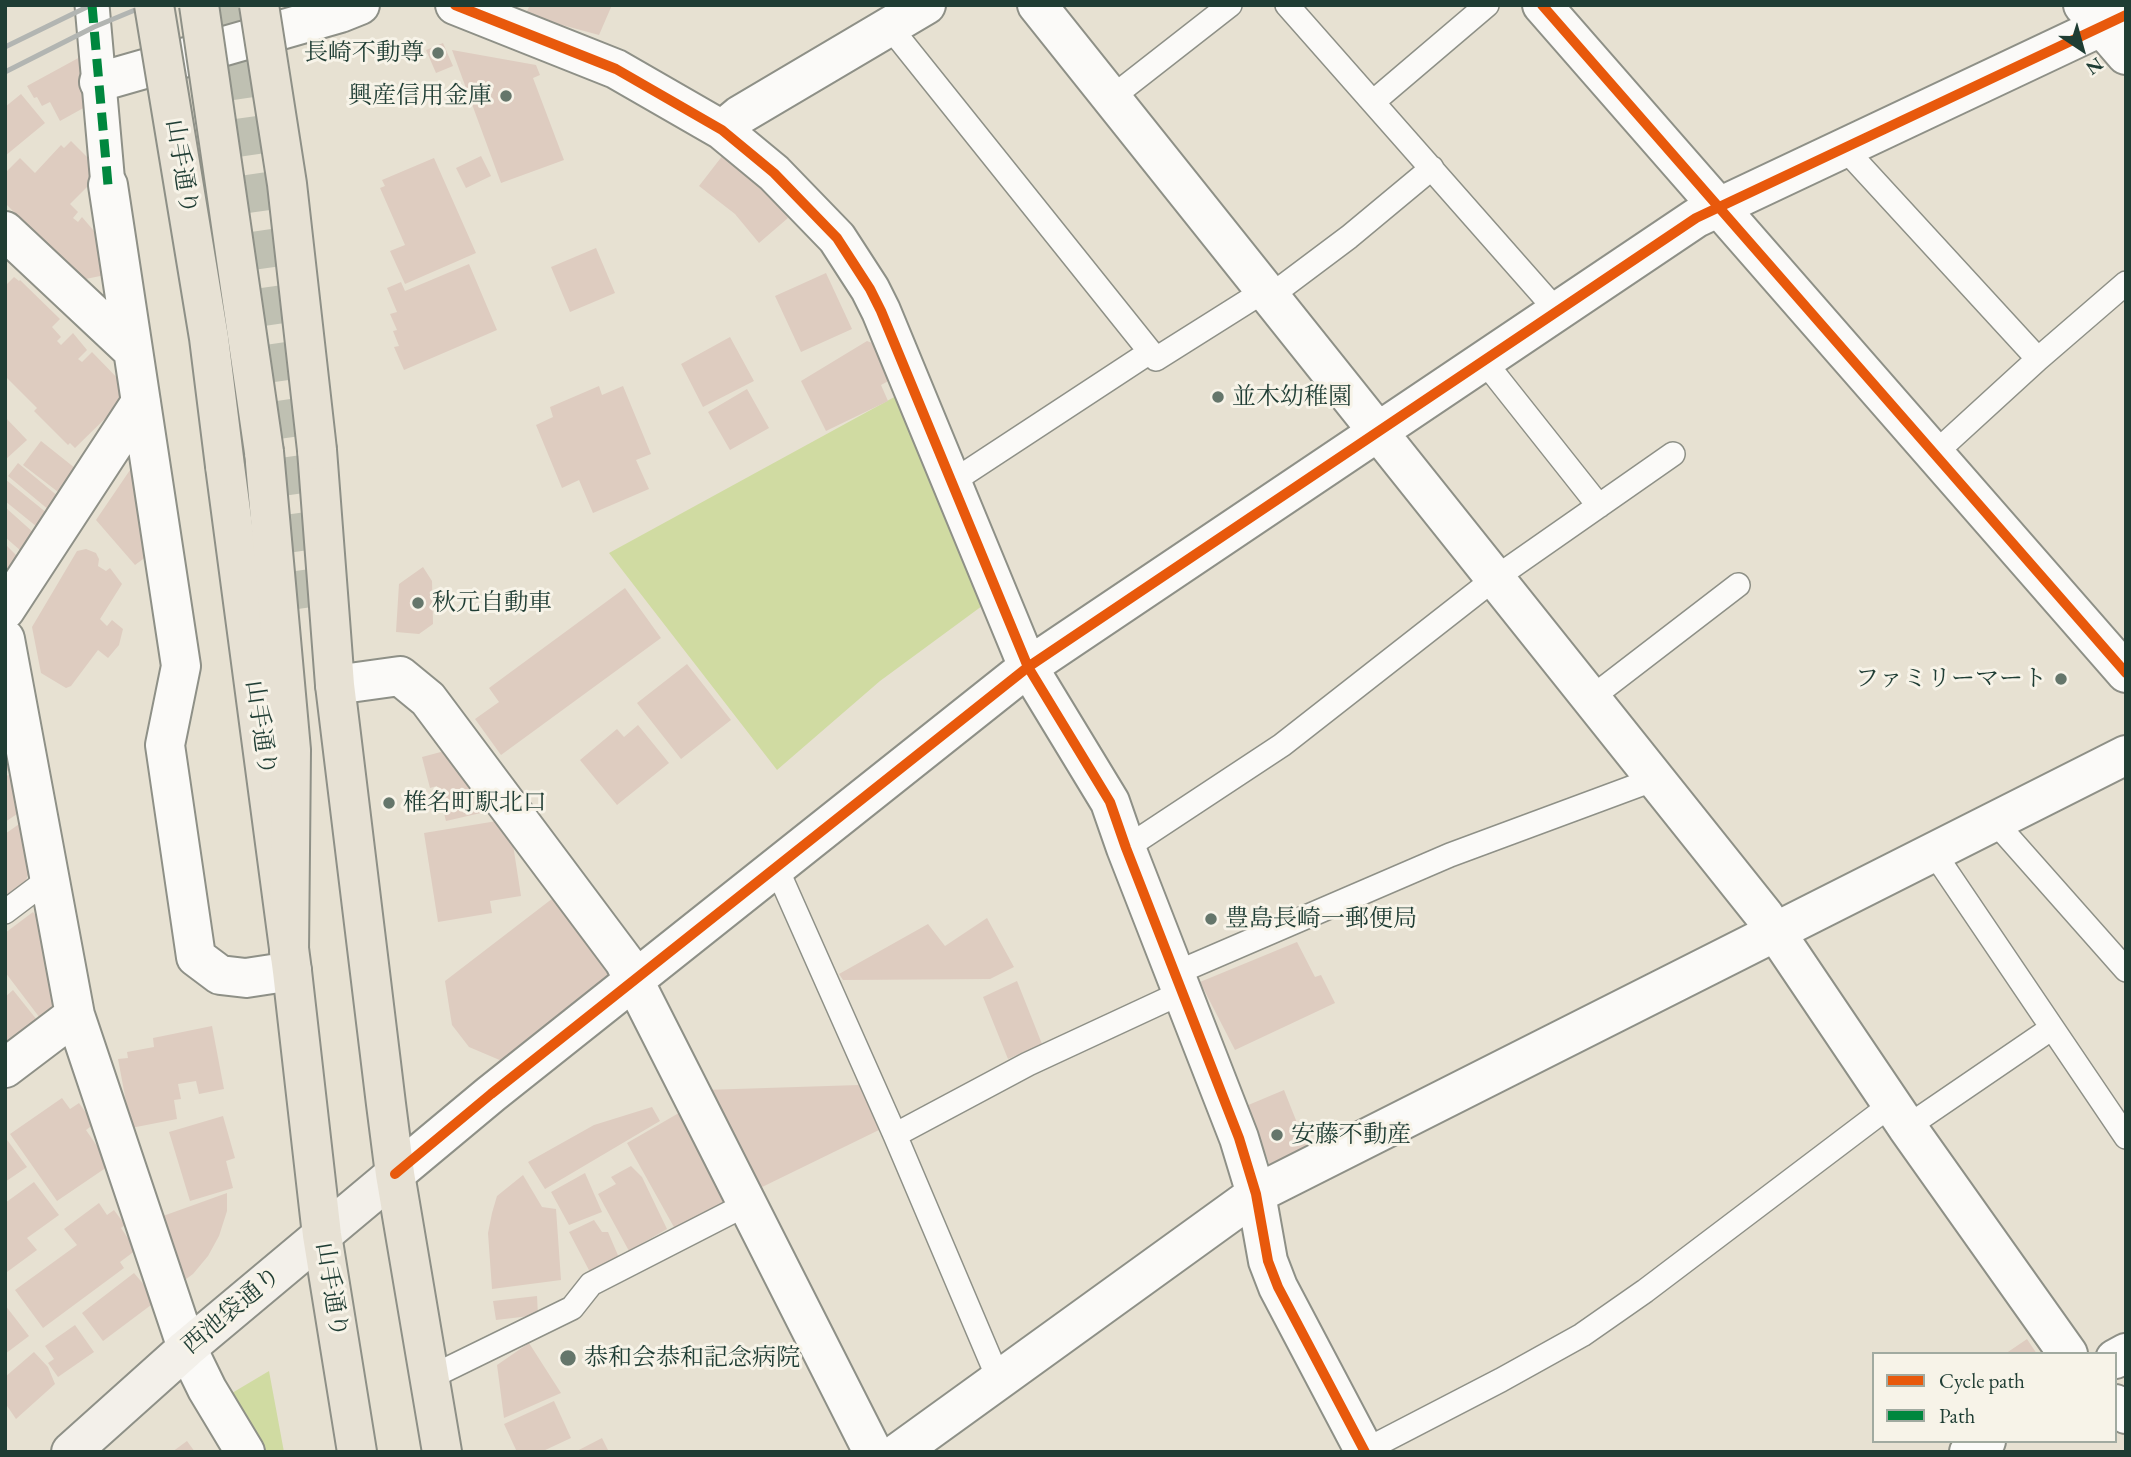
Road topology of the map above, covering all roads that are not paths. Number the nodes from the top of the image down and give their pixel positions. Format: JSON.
{"nodes":[{"id":1,"x":92,"y":5,"type":"edge"},
{"id":2,"x":154,"y":5,"type":"edge"},
{"id":3,"x":199,"y":5,"type":"edge"},
{"id":4,"x":259,"y":5,"type":"edge"},
{"id":5,"x":360,"y":5,"type":"edge"},
{"id":6,"x":455,"y":5,"type":"edge"},
{"id":7,"x":926,"y":5,"type":"edge"},
{"id":8,"x":1037,"y":5,"type":"edge"},
{"id":9,"x":1230,"y":5,"type":"edge"},
{"id":10,"x":1287,"y":5,"type":"edge"},
{"id":11,"x":1487,"y":5,"type":"edge"},
{"id":12,"x":1553,"y":9,"type":"edge"},
{"id":13,"x":2103,"y":16,"type":"edge"},
{"id":14,"x":889,"y":26,"type":"junction"},
{"id":15,"x":2126,"y":55,"type":"edge"},
{"id":16,"x":99,"y":82,"type":"junction"},
{"id":17,"x":1111,"y":98,"type":"junction"},
{"id":18,"x":1373,"y":102,"type":"junction"},
{"id":19,"x":722,"y":130,"type":"junction"},
{"id":20,"x":1845,"y":149,"type":"junction"},
{"id":21,"x":1432,"y":168,"type":"junction"},
{"id":22,"x":108,"y":185,"type":"joint"},
{"id":23,"x":1717,"y":208,"type":"junction"},
{"id":24,"x":5,"y":232,"type":"edge"},
{"id":25,"x":2126,"y":283,"type":"edge"},
{"id":26,"x":1267,"y":294,"type":"junction"},
{"id":27,"x":1557,"y":312,"type":"junction"},
{"id":28,"x":133,"y":351,"type":"junction"},
{"id":29,"x":1150,"y":352,"type":"junction"},
{"id":30,"x":2038,"y":359,"type":"junction"},
{"id":31,"x":1484,"y":361,"type":"junction"},
{"id":32,"x":141,"y":402,"type":"junction"},
{"id":33,"x":1377,"y":432,"type":"junction"},
{"id":34,"x":1673,"y":454,"type":"dead end"},
{"id":35,"x":1933,"y":455,"type":"junction"},
{"id":36,"x":952,"y":482,"type":"junction"},
{"id":37,"x":1598,"y":506,"type":"junction"},
{"id":38,"x":1494,"y":579,"type":"junction"},
{"id":39,"x":1738,"y":585,"type":"dead end"},
{"id":40,"x":5,"y":610,"type":"edge"},
{"id":41,"x":5,"y":639,"type":"edge"},
{"id":42,"x":1028,"y":667,"type":"junction"},
{"id":43,"x":2126,"y":673,"type":"edge"},
{"id":44,"x":335,"y":685,"type":"junction"},
{"id":45,"x":1591,"y":698,"type":"junction"},
{"id":46,"x":2126,"y":755,"type":"edge"},
{"id":47,"x":1655,"y":779,"type":"junction"},
{"id":48,"x":1995,"y":822,"type":"junction"},
{"id":49,"x":1125,"y":848,"type":"junction"},
{"id":50,"x":1934,"y":853,"type":"junction"},
{"id":51,"x":776,"y":867,"type":"junction"},
{"id":52,"x":50,"y":878,"type":"junction"},
{"id":53,"x":5,"y":912,"type":"edge"},
{"id":54,"x":1776,"y":933,"type":"junction"},
{"id":55,"x":291,"y":961,"type":"junction"},
{"id":56,"x":2126,"y":970,"type":"edge"},
{"id":57,"x":635,"y":981,"type":"junction"},
{"id":58,"x":1179,"y":983,"type":"junction"},
{"id":59,"x":75,"y":1015,"type":"junction"},
{"id":60,"x":2052,"y":1028,"type":"junction"},
{"id":61,"x":5,"y":1068,"type":"edge"},
{"id":62,"x":1899,"y":1115,"type":"junction"},
{"id":63,"x":895,"y":1135,"type":"junction"},
{"id":64,"x":2126,"y":1137,"type":"edge"},
{"id":65,"x":395,"y":1174,"type":"junction"},
{"id":66,"x":1256,"y":1194,"type":"junction"},
{"id":67,"x":747,"y":1204,"type":"junction"},
{"id":68,"x":321,"y":1236,"type":"junction"},
{"id":69,"x":187,"y":1348,"type":"junction"},
{"id":70,"x":2067,"y":1352,"type":"edge"},
{"id":71,"x":429,"y":1378,"type":"junction"},
{"id":72,"x":999,"y":1380,"type":"junction"},
{"id":73,"x":71,"y":1452,"type":"edge"},
{"id":74,"x":245,"y":1452,"type":"edge"},
{"id":75,"x":358,"y":1452,"type":"edge"},
{"id":76,"x":442,"y":1452,"type":"edge"},
{"id":77,"x":873,"y":1452,"type":"edge"},
{"id":78,"x":899,"y":1452,"type":"edge"},
{"id":79,"x":1364,"y":1452,"type":"edge"}],
"edges":[{"from":1,"to":16,"type":"street"},
{"from":2,"to":55,"type":"main road","name":"山手通り","bridge":true},
{"from":3,"to":55,"type":"main road","bridge":true},
{"from":4,"to":44,"type":"main road","bridge":true},
{"from":5,"to":16,"type":"street"},
{"from":6,"to":19,"type":"street"},
{"from":7,"to":14,"type":"street"},
{"from":8,"to":17,"type":"street"},
{"from":9,"to":17,"type":"lane"},
{"from":10,"to":18,"type":"lane"},
{"from":11,"to":18,"type":"lane"},
{"from":12,"to":23,"type":"street"},
{"from":13,"to":15,"type":"street"},
{"from":13,"to":20,"type":"street"},
{"from":14,"to":19,"type":"street"},
{"from":14,"to":29,"type":"lane"},
{"from":16,"to":22,"type":"street"},
{"from":17,"to":26,"type":"street"},
{"from":18,"to":21,"type":"lane"},
{"from":19,"to":36,"type":"street"},
{"from":20,"to":23,"type":"street"},
{"from":20,"to":30,"type":"lane"},
{"from":21,"to":26,"type":"lane"},
{"from":21,"to":27,"type":"lane"},
{"from":22,"to":28,"type":"street"},
{"from":23,"to":27,"type":"street"},
{"from":23,"to":35,"type":"street"},
{"from":24,"to":28,"type":"street"},
{"from":25,"to":30,"type":"lane"},
{"from":26,"to":29,"type":"lane"},
{"from":26,"to":33,"type":"street"},
{"from":27,"to":31,"type":"street"},
{"from":28,"to":32,"type":"street"},
{"from":29,"to":36,"type":"lane"},
{"from":30,"to":35,"type":"lane"},
{"from":31,"to":33,"type":"street"},
{"from":31,"to":37,"type":"lane"},
{"from":32,"to":40,"type":"street"},
{"from":32,"to":55,"type":"street"},
{"from":33,"to":38,"type":"street"},
{"from":33,"to":42,"type":"street"},
{"from":34,"to":37,"type":"lane"},
{"from":35,"to":43,"type":"street"},
{"from":36,"to":42,"type":"street"},
{"from":37,"to":38,"type":"lane"},
{"from":38,"to":45,"type":"street"},
{"from":38,"to":49,"type":"lane"},
{"from":39,"to":45,"type":"lane"},
{"from":41,"to":52,"type":"street"},
{"from":42,"to":49,"type":"street"},
{"from":42,"to":51,"type":"street"},
{"from":44,"to":57,"type":"street"},
{"from":44,"to":65,"type":"main road"},
{"from":45,"to":47,"type":"street"},
{"from":46,"to":48,"type":"street"},
{"from":47,"to":54,"type":"street"},
{"from":47,"to":58,"type":"lane"},
{"from":48,"to":50,"type":"street"},
{"from":48,"to":56,"type":"lane"},
{"from":49,"to":58,"type":"street"},
{"from":50,"to":54,"type":"street"},
{"from":50,"to":60,"type":"lane"},
{"from":51,"to":57,"type":"street"},
{"from":51,"to":63,"type":"lane"},
{"from":52,"to":53,"type":"lane"},
{"from":52,"to":59,"type":"street"},
{"from":54,"to":62,"type":"street"},
{"from":54,"to":66,"type":"street"},
{"from":55,"to":68,"type":"main road","name":"山手通り"},
{"from":57,"to":65,"type":"street"},
{"from":57,"to":67,"type":"street"},
{"from":58,"to":63,"type":"lane"},
{"from":58,"to":66,"type":"street"},
{"from":59,"to":61,"type":"street"},
{"from":59,"to":69,"type":"street"},
{"from":60,"to":62,"type":"lane"},
{"from":60,"to":64,"type":"lane"},
{"from":62,"to":70,"type":"street"},
{"from":62,"to":79,"type":"lane"},
{"from":63,"to":72,"type":"lane"},
{"from":65,"to":68,"type":"main road","name":"西池袋通り"},
{"from":65,"to":71,"type":"main road"},
{"from":66,"to":72,"type":"street"},
{"from":66,"to":79,"type":"street"},
{"from":67,"to":71,"type":"lane"},
{"from":67,"to":77,"type":"street"},
{"from":68,"to":69,"type":"main road","name":"西池袋通り"},
{"from":68,"to":75,"type":"main road","name":"山手通り"},
{"from":69,"to":73,"type":"main road","name":"西池袋通り"},
{"from":69,"to":74,"type":"street"},
{"from":71,"to":76,"type":"main road"},
{"from":72,"to":78,"type":"street"}]}
